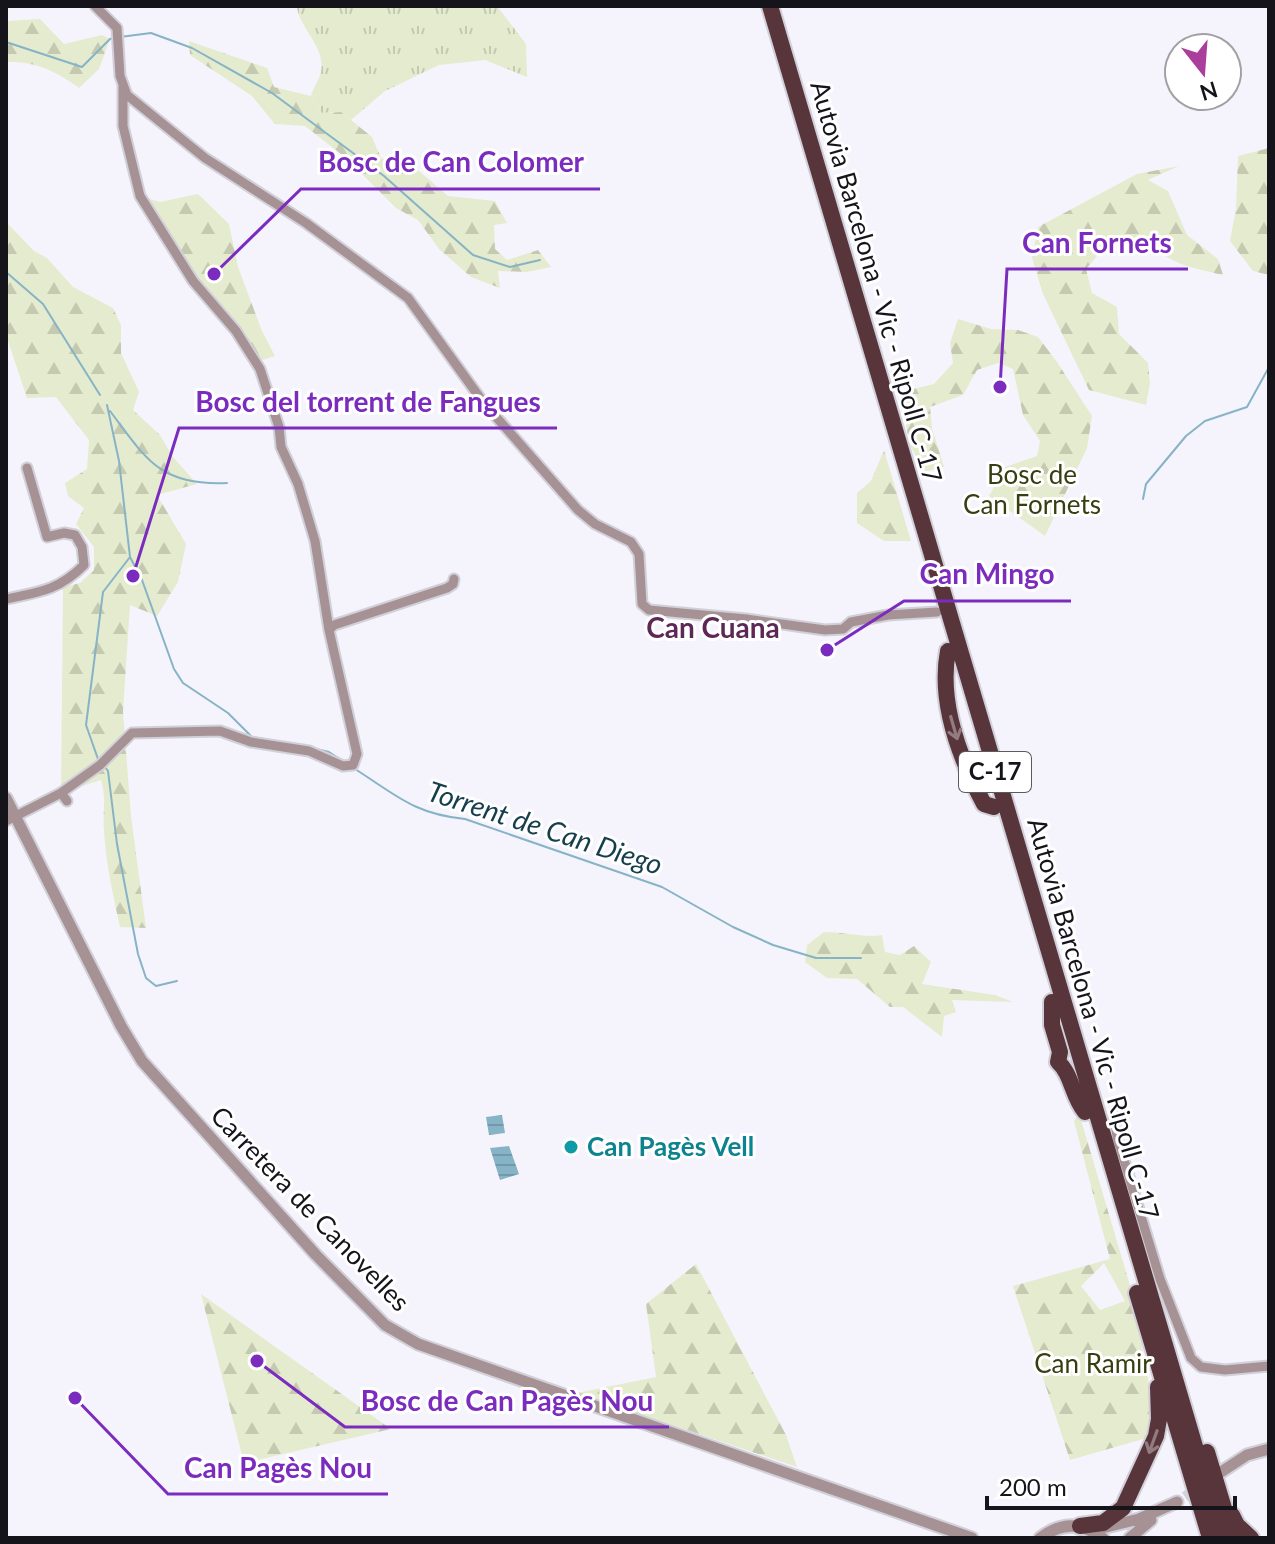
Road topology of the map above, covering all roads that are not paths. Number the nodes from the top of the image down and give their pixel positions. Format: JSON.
{"nodes":[{"id":1,"x":95,"y":6,"type":"edge"},
{"id":2,"x":759,"y":6,"type":"edge"},
{"id":3,"x":770,"y":6,"type":"edge"},
{"id":4,"x":123,"y":83,"type":"junction"},
{"id":5,"x":27,"y":468,"type":"dead end"},
{"id":6,"x":454,"y":579,"type":"dead end"},
{"id":7,"x":6,"y":599,"type":"edge"},
{"id":8,"x":937,"y":612,"type":"junction"},
{"id":9,"x":329,"y":630,"type":"junction"},
{"id":10,"x":6,"y":798,"type":"edge"},
{"id":11,"x":11,"y":818,"type":"edge"},
{"id":12,"x":1114,"y":1114,"type":"dead end"},
{"id":13,"x":1153,"y":1306,"type":"junction"},
{"id":14,"x":1150,"y":1338,"type":"junction"},
{"id":15,"x":1269,"y":1366,"type":"edge"},
{"id":16,"x":1269,"y":1449,"type":"edge"},
{"id":17,"x":1221,"y":1472,"type":"dead end"},
{"id":18,"x":1222,"y":1496,"type":"junction"},
{"id":19,"x":1084,"y":1527,"type":"junction"},
{"id":20,"x":972,"y":1538,"type":"edge"},
{"id":21,"x":1039,"y":1538,"type":"edge"},
{"id":22,"x":1103,"y":1538,"type":"edge"},
{"id":23,"x":1130,"y":1538,"type":"edge"},
{"id":24,"x":1210,"y":1538,"type":"edge"},
{"id":25,"x":1222,"y":1538,"type":"edge"},
{"id":26,"x":1233,"y":1538,"type":"edge"},
{"id":27,"x":1251,"y":1538,"type":"edge"}],
"edges":[{"from":1,"to":4,"type":"street"},
{"from":2,"to":8,"type":"highway","name":"Autovia Barcelona - Vic - Ripoll C-17"},
{"from":3,"to":13,"type":"highway","name":"Autovia Barcelona - Vic - Ripoll C-17","number":"C-17"},
{"from":4,"to":8,"type":"street"},
{"from":4,"to":9,"type":"street"},
{"from":5,"to":7,"type":"street"},
{"from":6,"to":9,"type":"street"},
{"from":8,"to":14,"type":"highway","name":"Autovia Barcelona - Vic - Ripoll C-17","number":"C-17","one_way":true},
{"from":9,"to":11,"type":"street"},
{"from":10,"to":11,"type":"street","name":"Carretera de Canovelles"},
{"from":11,"to":20,"type":"street","name":"Carretera de Canovelles"},
{"from":12,"to":15,"type":"street"},
{"from":13,"to":18,"type":"highway"},
{"from":13,"to":25,"type":"highway","name":"Autovia Barcelona - Vic - Ripoll C-17","number":"C-17"},
{"from":14,"to":19,"type":"highway","one_way":true},
{"from":14,"to":24,"type":"highway","name":"Autovia Barcelona - Vic - Ripoll C-17"},
{"from":16,"to":17,"type":"street"},
{"from":18,"to":26,"type":"highway"},
{"from":18,"to":27,"type":"highway"},
{"from":19,"to":21,"type":"street"},
{"from":19,"to":22,"type":"street"},
{"from":19,"to":23,"type":"street"}]}
